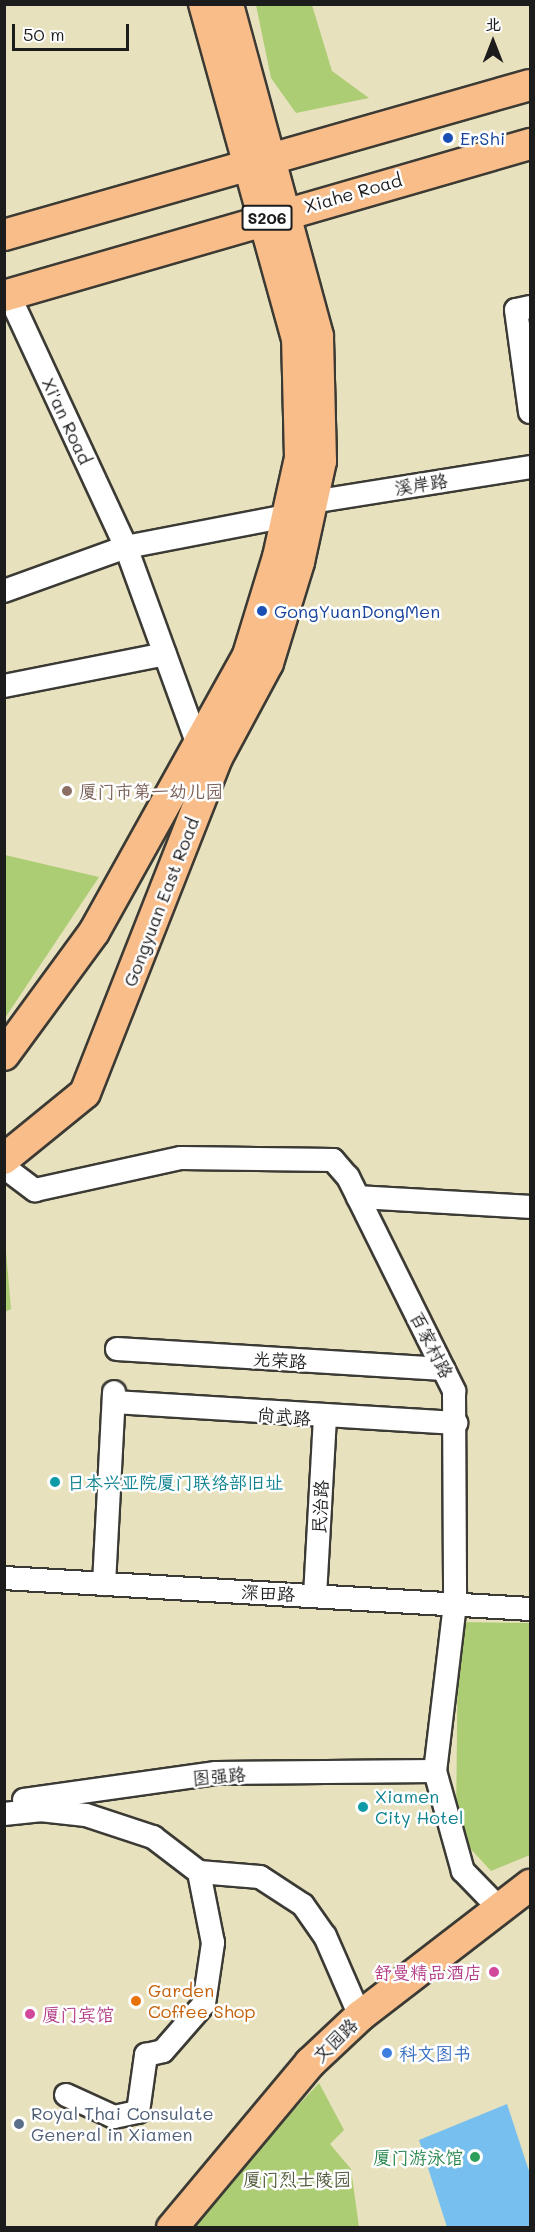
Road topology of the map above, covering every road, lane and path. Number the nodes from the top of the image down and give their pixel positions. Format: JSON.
{"nodes":[{"id":1,"x":204,"y":4,"type":"edge"},
{"id":2,"x":228,"y":4,"type":"edge"},
{"id":3,"x":531,"y":85,"type":"edge"},
{"id":4,"x":531,"y":144,"type":"edge"},
{"id":5,"x":260,"y":164,"type":"junction"},
{"id":6,"x":274,"y":216,"type":"junction"},
{"id":7,"x":4,"y":235,"type":"edge"},
{"id":8,"x":7,"y":296,"type":"edge"},
{"id":9,"x":531,"y":307,"type":"edge"},
{"id":10,"x":531,"y":412,"type":"edge"},
{"id":11,"x":531,"y":467,"type":"edge"},
{"id":12,"x":300,"y":509,"type":"junction"},
{"id":13,"x":126,"y":547,"type":"junction"},
{"id":14,"x":4,"y":591,"type":"edge"},
{"id":15,"x":165,"y":654,"type":"junction"},
{"id":16,"x":4,"y":686,"type":"edge"},
{"id":17,"x":199,"y":748,"type":"junction"},
{"id":18,"x":4,"y":1055,"type":"edge"},
{"id":19,"x":4,"y":1159,"type":"edge"},
{"id":20,"x":4,"y":1167,"type":"edge"},
{"id":21,"x":358,"y":1197,"type":"junction"},
{"id":22,"x":531,"y":1207,"type":"edge"},
{"id":23,"x":117,"y":1349,"type":"dead end"},
{"id":24,"x":443,"y":1369,"type":"junction"},
{"id":25,"x":325,"y":1419,"type":"junction"},
{"id":26,"x":456,"y":1423,"type":"junction"},
{"id":27,"x":4,"y":1578,"type":"edge"},
{"id":28,"x":104,"y":1584,"type":"junction"},
{"id":29,"x":315,"y":1596,"type":"junction"},
{"id":30,"x":455,"y":1604,"type":"junction"},
{"id":31,"x":531,"y":1609,"type":"edge"},
{"id":32,"x":435,"y":1771,"type":"junction"},
{"id":33,"x":4,"y":1802,"type":"edge"},
{"id":34,"x":4,"y":1814,"type":"edge"},
{"id":35,"x":199,"y":1872,"type":"junction"},
{"id":36,"x":531,"y":1885,"type":"edge"},
{"id":37,"x":498,"y":1907,"type":"junction"},
{"id":38,"x":360,"y":2016,"type":"junction"},
{"id":39,"x":66,"y":2095,"type":"dead end"},
{"id":40,"x":172,"y":2228,"type":"edge"}],
"edges":[{"from":1,"to":5,"type":"main road"},
{"from":2,"to":5,"type":"main road"},
{"from":3,"to":5,"type":"main road"},
{"from":4,"to":6,"type":"main road","name":"Xiahe Road","number":"S206"},
{"from":5,"to":6,"type":"main road","name":"Gongyuan East Road"},
{"from":5,"to":7,"type":"main road"},
{"from":6,"to":8,"type":"main road","name":"Xiahe Road","number":"S206"},
{"from":6,"to":12,"type":"main road","name":"Gongyuan East Road"},
{"from":8,"to":13,"type":"street","name":"Xi'an Road"},
{"from":9,"to":10,"type":"street"},
{"from":11,"to":12,"type":"street","name":"溪岸路"},
{"from":12,"to":13,"type":"street"},
{"from":12,"to":17,"type":"main road","name":"Gongyuan East Road"},
{"from":12,"to":19,"type":"main road","name":"Gongyuan East Road"},
{"from":13,"to":14,"type":"street"},
{"from":13,"to":15,"type":"street","name":"Xi'an Road"},
{"from":15,"to":16,"type":"street"},
{"from":15,"to":17,"type":"street","name":"Xi'an Road"},
{"from":17,"to":18,"type":"main road","name":"Gongyuan East Road"},
{"from":20,"to":21,"type":"street","name":"百家村路"},
{"from":21,"to":22,"type":"street"},
{"from":21,"to":24,"type":"street","name":"百家村路"},
{"from":23,"to":24,"type":"street","name":"光荣路"},
{"from":24,"to":26,"type":"street","name":"百家村路"},
{"from":25,"to":26,"type":"street","name":"尚武路"},
{"from":25,"to":28,"type":"street","name":"尚武路"},
{"from":25,"to":29,"type":"street","name":"民治路"},
{"from":26,"to":30,"type":"street","name":"百家村路"},
{"from":27,"to":28,"type":"street","name":"深田路"},
{"from":28,"to":29,"type":"street","name":"深田路"},
{"from":29,"to":30,"type":"street","name":"深田路"},
{"from":30,"to":31,"type":"street","name":"深田路"},
{"from":30,"to":32,"type":"street","name":"百家村路"},
{"from":32,"to":33,"type":"street","name":"图强路"},
{"from":32,"to":37,"type":"street","name":"百家村路"},
{"from":34,"to":35,"type":"street"},
{"from":35,"to":38,"type":"street"},
{"from":35,"to":39,"type":"street"},
{"from":36,"to":37,"type":"main road","name":"文园路"},
{"from":37,"to":38,"type":"main road","name":"文园路"},
{"from":38,"to":40,"type":"main road","name":"文园路"}]}
